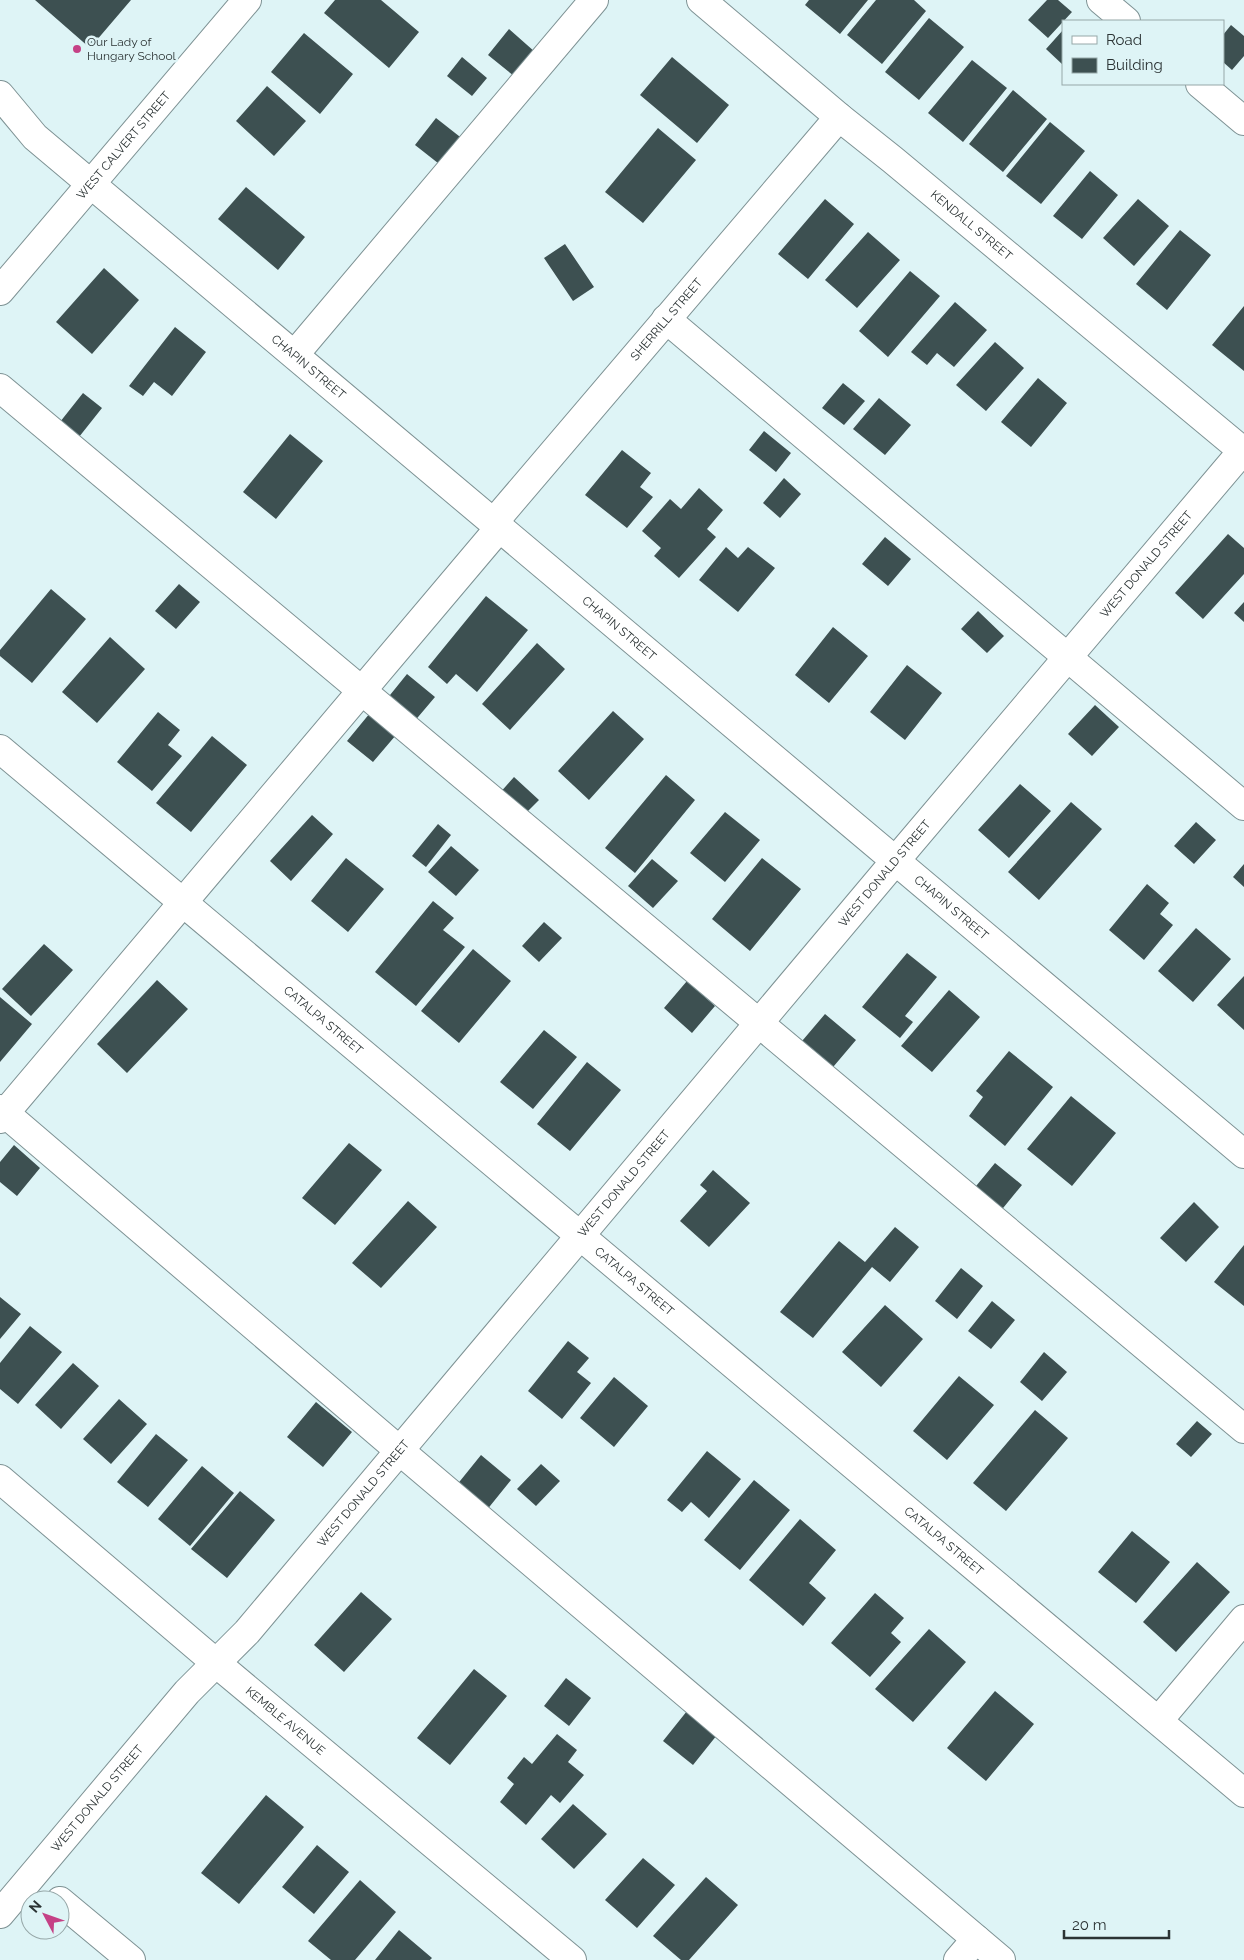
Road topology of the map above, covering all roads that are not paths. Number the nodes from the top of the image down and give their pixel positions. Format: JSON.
{"nodes":[{"id":1,"x":248,"y":0,"type":"edge"},
{"id":2,"x":594,"y":0,"type":"edge"},
{"id":3,"x":701,"y":0,"type":"edge"},
{"id":4,"x":1101,"y":0,"type":"edge"},
{"id":5,"x":1125,"y":20,"type":"edge"},
{"id":6,"x":1201,"y":85,"type":"edge"},
{"id":7,"x":0,"y":95,"type":"edge"},
{"id":8,"x":839,"y":117,"type":"junction"},
{"id":9,"x":1244,"y":121,"type":"edge"},
{"id":10,"x":90,"y":184,"type":"junction"},
{"id":11,"x":0,"y":291,"type":"edge"},
{"id":12,"x":666,"y":319,"type":"junction"},
{"id":13,"x":295,"y":354,"type":"junction"},
{"id":14,"x":0,"y":388,"type":"edge"},
{"id":15,"x":1244,"y":451,"type":"edge"},
{"id":16,"x":497,"y":524,"type":"junction"},
{"id":17,"x":1068,"y":658,"type":"junction"},
{"id":18,"x":362,"y":690,"type":"junction"},
{"id":19,"x":0,"y":749,"type":"edge"},
{"id":20,"x":1244,"y":806,"type":"edge"},
{"id":21,"x":896,"y":860,"type":"junction"},
{"id":22,"x":183,"y":902,"type":"junction"},
{"id":23,"x":759,"y":1022,"type":"junction"},
{"id":24,"x":2,"y":1114,"type":"edge"},
{"id":25,"x":1244,"y":1154,"type":"edge"},
{"id":26,"x":580,"y":1236,"type":"junction"},
{"id":27,"x":1244,"y":1429,"type":"edge"},
{"id":28,"x":400,"y":1451,"type":"junction"},
{"id":29,"x":0,"y":1479,"type":"edge"},
{"id":30,"x":1244,"y":1619,"type":"edge"},
{"id":31,"x":216,"y":1663,"type":"junction"},
{"id":32,"x":1159,"y":1720,"type":"junction"},
{"id":33,"x":1244,"y":1793,"type":"edge"},
{"id":34,"x":31,"y":1877,"type":"junction"},
{"id":35,"x":47,"y":1890,"type":"edge"},
{"id":36,"x":70,"y":1909,"type":"edge"},
{"id":37,"x":0,"y":1914,"type":"edge"},
{"id":38,"x":976,"y":1939,"type":"junction"},
{"id":39,"x":131,"y":1960,"type":"edge"},
{"id":40,"x":572,"y":1960,"type":"edge"},
{"id":41,"x":958,"y":1960,"type":"edge"},
{"id":42,"x":1001,"y":1960,"type":"edge"}],
"edges":[{"from":1,"to":10,"type":"street","name":"WEST CALVERT STREET"},
{"from":2,"to":13,"type":"street"},
{"from":3,"to":8,"type":"street","name":"KENDALL STREET"},
{"from":4,"to":5,"type":"street"},
{"from":6,"to":9,"type":"street"},
{"from":7,"to":10,"type":"street","name":"CHAPIN STREET"},
{"from":8,"to":12,"type":"street","name":"SHERRILL STREET"},
{"from":8,"to":15,"type":"street","name":"KENDALL STREET"},
{"from":10,"to":11,"type":"street","name":"WEST CALVERT STREET"},
{"from":10,"to":13,"type":"street","name":"CHAPIN STREET"},
{"from":12,"to":16,"type":"street","name":"SHERRILL STREET"},
{"from":12,"to":17,"type":"street"},
{"from":13,"to":16,"type":"street","name":"CHAPIN STREET"},
{"from":14,"to":18,"type":"street"},
{"from":15,"to":17,"type":"street","name":"WEST DONALD STREET"},
{"from":16,"to":18,"type":"street","name":"SHERRILL STREET"},
{"from":16,"to":21,"type":"street","name":"CHAPIN STREET"},
{"from":17,"to":20,"type":"street"},
{"from":17,"to":21,"type":"street","name":"WEST DONALD STREET"},
{"from":18,"to":22,"type":"street","name":"SHERRILL STREET"},
{"from":18,"to":23,"type":"street"},
{"from":19,"to":22,"type":"street","name":"CATALPA STREET"},
{"from":21,"to":23,"type":"street","name":"WEST DONALD STREET"},
{"from":21,"to":25,"type":"street","name":"CHAPIN STREET"},
{"from":22,"to":24,"type":"street","name":"SHERRILL STREET"},
{"from":22,"to":26,"type":"street","name":"CATALPA STREET"},
{"from":23,"to":26,"type":"street","name":"WEST DONALD STREET"},
{"from":23,"to":27,"type":"street"},
{"from":24,"to":28,"type":"street"},
{"from":26,"to":28,"type":"street","name":"WEST DONALD STREET"},
{"from":26,"to":32,"type":"street","name":"CATALPA STREET"},
{"from":28,"to":31,"type":"street","name":"WEST DONALD STREET"},
{"from":28,"to":38,"type":"street"},
{"from":29,"to":31,"type":"street","name":"KEMBLE AVENUE"},
{"from":30,"to":32,"type":"street"},
{"from":31,"to":34,"type":"street","name":"WEST DONALD STREET"},
{"from":31,"to":40,"type":"street","name":"KEMBLE AVENUE"},
{"from":32,"to":33,"type":"street","name":"CATALPA STREET"},
{"from":34,"to":35,"type":"street"},
{"from":34,"to":37,"type":"street","name":"WEST DONALD STREET"},
{"from":36,"to":39,"type":"street"},
{"from":38,"to":41,"type":"street"},
{"from":38,"to":42,"type":"street"}]}
